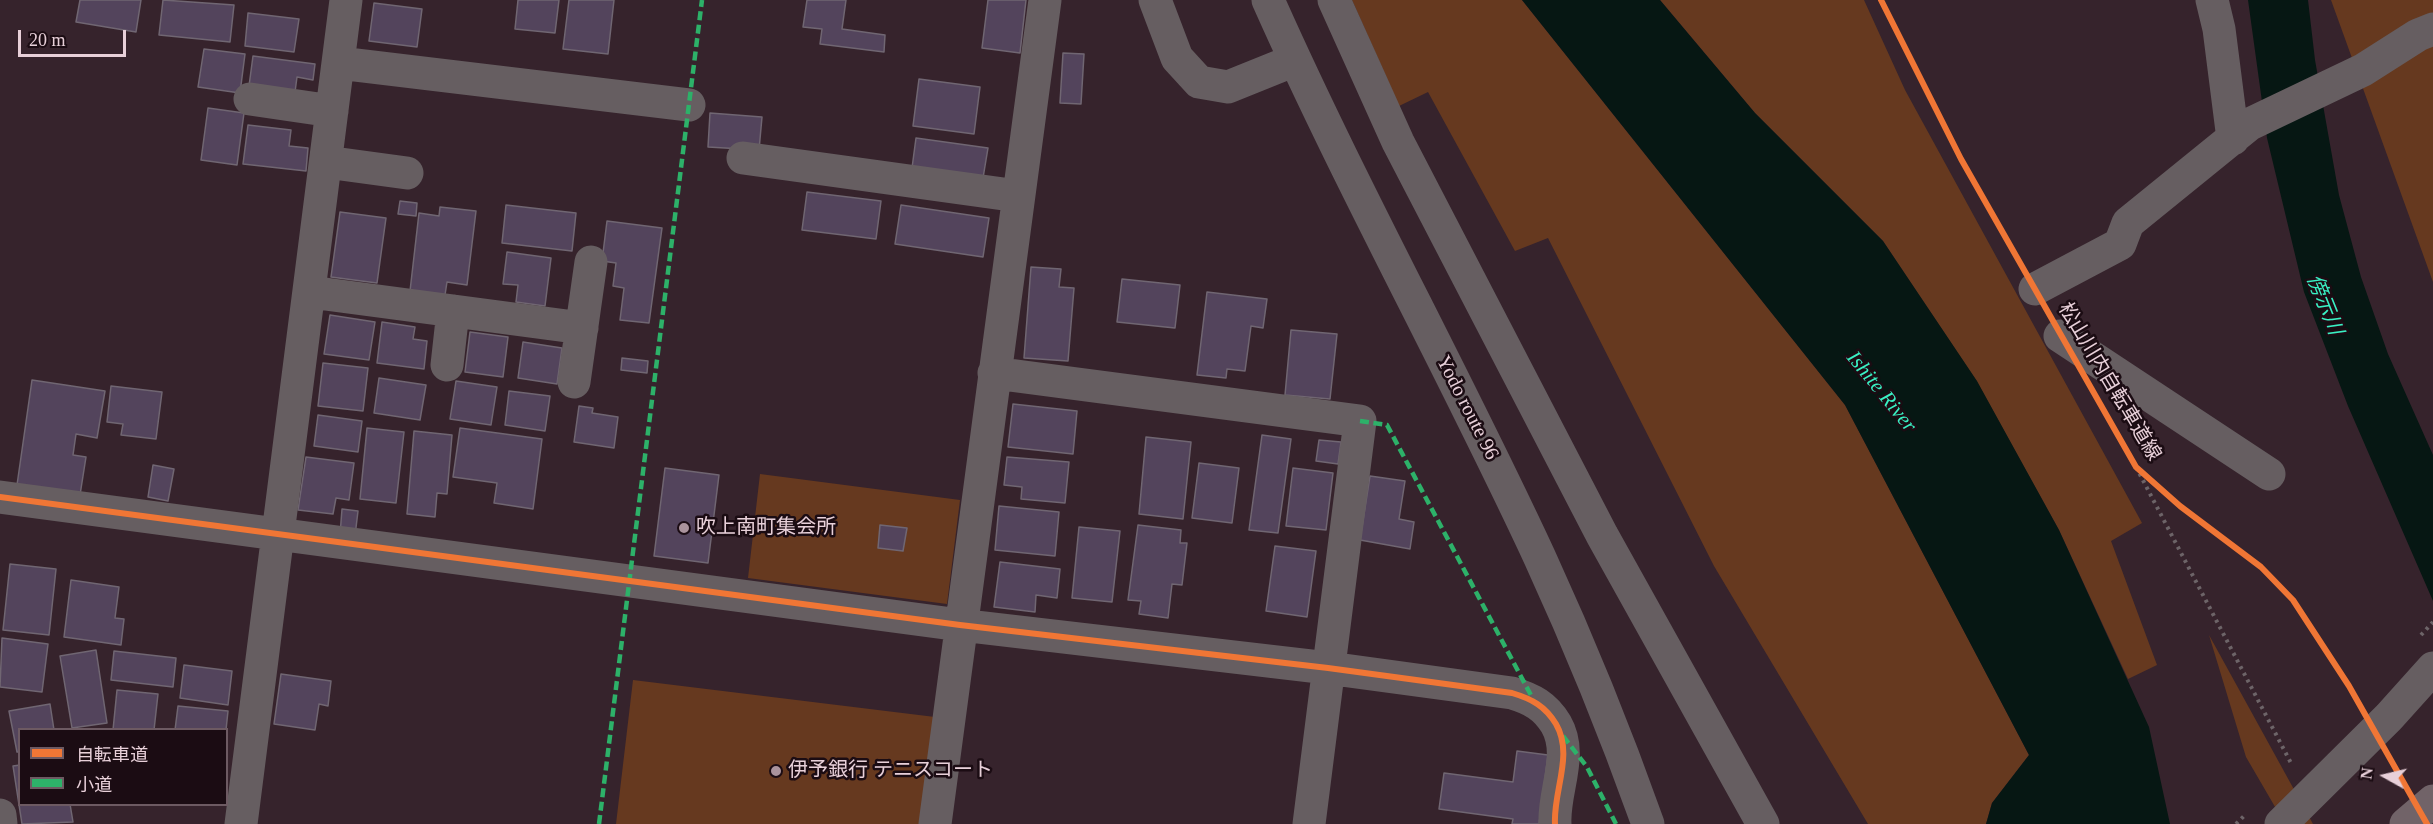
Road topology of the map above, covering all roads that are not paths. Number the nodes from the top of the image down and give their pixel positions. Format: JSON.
{"nodes":[{"id":1,"x":346,"y":0,"type":"edge"},
{"id":2,"x":1045,"y":0,"type":"edge"},
{"id":3,"x":1155,"y":0,"type":"edge"},
{"id":4,"x":1268,"y":0,"type":"edge"},
{"id":5,"x":1334,"y":0,"type":"edge"},
{"id":6,"x":2212,"y":0,"type":"edge"},
{"id":7,"x":2433,"y":29,"type":"edge"},
{"id":8,"x":1295,"y":60,"type":"junction"},
{"id":9,"x":339,"y":63,"type":"junction"},
{"id":10,"x":250,"y":99,"type":"dead end"},
{"id":11,"x":689,"y":105,"type":"dead end"},
{"id":12,"x":332,"y":111,"type":"junction"},
{"id":13,"x":2241,"y":131,"type":"junction"},
{"id":14,"x":743,"y":158,"type":"dead end"},
{"id":15,"x":326,"y":162,"type":"junction"},
{"id":16,"x":406,"y":173,"type":"dead end"},
{"id":17,"x":1018,"y":196,"type":"junction"},
{"id":18,"x":591,"y":262,"type":"dead end"},
{"id":19,"x":2035,"y":289,"type":"dead end"},
{"id":20,"x":310,"y":292,"type":"junction"},
{"id":21,"x":453,"y":311,"type":"junction"},
{"id":22,"x":582,"y":328,"type":"junction"},
{"id":23,"x":2060,"y":336,"type":"dead end"},
{"id":24,"x":447,"y":365,"type":"dead end"},
{"id":25,"x":994,"y":373,"type":"junction"},
{"id":26,"x":574,"y":382,"type":"dead end"},
{"id":27,"x":2269,"y":474,"type":"dead end"},
{"id":28,"x":0,"y":498,"type":"edge"},
{"id":29,"x":280,"y":535,"type":"junction"},
{"id":30,"x":960,"y":625,"type":"junction"},
{"id":31,"x":1328,"y":668,"type":"junction"},
{"id":32,"x":2433,"y":668,"type":"edge"},
{"id":33,"x":238,"y":767,"type":"edge"},
{"id":34,"x":2433,"y":801,"type":"edge"},
{"id":35,"x":0,"y":815,"type":"edge"},
{"id":36,"x":2288,"y":817,"type":"edge"},
{"id":37,"x":2,"y":824,"type":"edge"},
{"id":38,"x":242,"y":824,"type":"edge"},
{"id":39,"x":935,"y":824,"type":"edge"},
{"id":40,"x":1309,"y":824,"type":"edge"},
{"id":41,"x":1555,"y":824,"type":"edge"},
{"id":42,"x":1648,"y":824,"type":"edge"},
{"id":43,"x":1763,"y":824,"type":"edge"},
{"id":44,"x":2406,"y":824,"type":"edge"}],
"edges":[{"from":1,"to":9,"type":"street"},
{"from":2,"to":17,"type":"street"},
{"from":3,"to":8,"type":"street"},
{"from":4,"to":8,"type":"street","name":"Yodo route 96"},
{"from":5,"to":43,"type":"street"},
{"from":6,"to":13,"type":"street"},
{"from":7,"to":13,"type":"street"},
{"from":8,"to":42,"type":"street","name":"Yodo route 96"},
{"from":9,"to":11,"type":"street"},
{"from":9,"to":12,"type":"street"},
{"from":10,"to":12,"type":"street"},
{"from":12,"to":15,"type":"street"},
{"from":13,"to":19,"type":"street"},
{"from":14,"to":17,"type":"street"},
{"from":15,"to":16,"type":"street"},
{"from":15,"to":20,"type":"street"},
{"from":17,"to":25,"type":"street"},
{"from":18,"to":22,"type":"street"},
{"from":20,"to":21,"type":"street"},
{"from":20,"to":29,"type":"street"},
{"from":21,"to":22,"type":"street"},
{"from":21,"to":24,"type":"street"},
{"from":22,"to":26,"type":"street"},
{"from":23,"to":27,"type":"street"},
{"from":25,"to":30,"type":"street"},
{"from":25,"to":31,"type":"street"},
{"from":28,"to":29,"type":"street"},
{"from":29,"to":30,"type":"street"},
{"from":29,"to":33,"type":"street"},
{"from":30,"to":31,"type":"street"},
{"from":30,"to":39,"type":"street"},
{"from":31,"to":40,"type":"street"},
{"from":31,"to":41,"type":"street"},
{"from":32,"to":36,"type":"street"},
{"from":33,"to":38,"type":"street"},
{"from":34,"to":44,"type":"highway"},
{"from":35,"to":37,"type":"street"}]}
